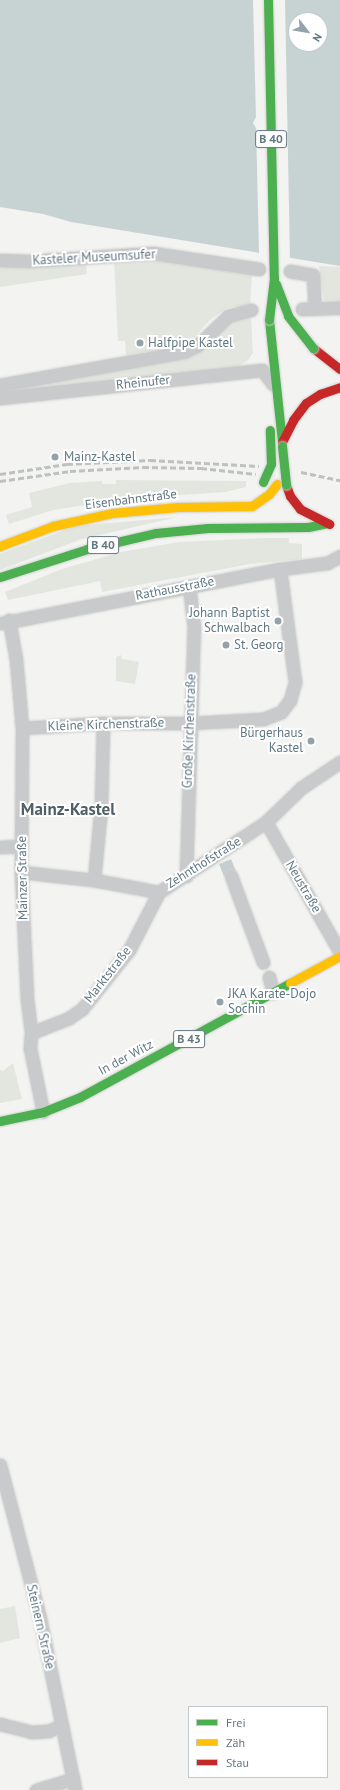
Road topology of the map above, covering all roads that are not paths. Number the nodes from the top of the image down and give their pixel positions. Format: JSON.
{"nodes":[{"id":1,"x":268,"y":0,"type":"edge"},
{"id":2,"x":0,"y":260,"type":"edge"},
{"id":3,"x":259,"y":268,"type":"dead end"},
{"id":4,"x":290,"y":271,"type":"dead end"},
{"id":5,"x":274,"y":278,"type":"junction"},
{"id":6,"x":340,"y":308,"type":"edge"},
{"id":7,"x":251,"y":310,"type":"dead end"},
{"id":8,"x":265,"y":362,"type":"junction"},
{"id":9,"x":340,"y":369,"type":"edge"},
{"id":10,"x":0,"y":385,"type":"edge"},
{"id":11,"x":270,"y":387,"type":"joint"},
{"id":12,"x":340,"y":387,"type":"edge"},
{"id":13,"x":0,"y":398,"type":"edge"},
{"id":14,"x":270,"y":426,"type":"dead end"},
{"id":15,"x":283,"y":432,"type":"junction"},
{"id":16,"x":281,"y":484,"type":"junction"},
{"id":17,"x":261,"y":485,"type":"dead end"},
{"id":18,"x":249,"y":495,"type":"dead end"},
{"id":19,"x":221,"y":507,"type":"junction"},
{"id":20,"x":261,"y":517,"type":"dead end"},
{"id":21,"x":296,"y":517,"type":"dead end"},
{"id":22,"x":310,"y":519,"type":"junction"},
{"id":23,"x":340,"y":526,"type":"edge"},
{"id":24,"x":208,"y":528,"type":"junction"},
{"id":25,"x":0,"y":546,"type":"edge"},
{"id":26,"x":340,"y":559,"type":"edge"},
{"id":27,"x":280,"y":569,"type":"junction"},
{"id":28,"x":0,"y":577,"type":"edge"},
{"id":29,"x":189,"y":586,"type":"junction"},
{"id":30,"x":4,"y":622,"type":"edge"},
{"id":31,"x":103,"y":722,"type":"junction"},
{"id":32,"x":190,"y":723,"type":"junction"},
{"id":33,"x":22,"y":728,"type":"junction"},
{"id":34,"x":340,"y":762,"type":"edge"},
{"id":35,"x":266,"y":822,"type":"junction"},
{"id":36,"x":21,"y":846,"type":"junction"},
{"id":37,"x":0,"y":847,"type":"edge"},
{"id":38,"x":21,"y":872,"type":"junction"},
{"id":39,"x":186,"y":876,"type":"junction"},
{"id":40,"x":230,"y":876,"type":"tunnel mouth"},
{"id":41,"x":94,"y":880,"type":"junction"},
{"id":42,"x":159,"y":892,"type":"junction"},
{"id":43,"x":340,"y":952,"type":"edge"},
{"id":44,"x":340,"y":956,"type":"edge"},
{"id":45,"x":263,"y":962,"type":"dead end"},
{"id":46,"x":268,"y":977,"type":"dead end"},
{"id":47,"x":273,"y":993,"type":"junction"},
{"id":48,"x":31,"y":1033,"type":"junction"},
{"id":49,"x":43,"y":1112,"type":"junction"},
{"id":50,"x":0,"y":1121,"type":"edge"},
{"id":51,"x":0,"y":1465,"type":"edge"},
{"id":52,"x":0,"y":1724,"type":"edge"},
{"id":53,"x":62,"y":1725,"type":"junction"},
{"id":54,"x":74,"y":1784,"type":"edge"},
{"id":55,"x":36,"y":1790,"type":"edge"}],
"edges":[{"from":1,"to":5,"type":"main road","number":"B 40","bridge":true},
{"from":2,"to":3,"type":"street","name":"Kasteler Museumsufer"},
{"from":4,"to":6,"type":"street"},
{"from":5,"to":8,"type":"main road","number":"B 40","bridge":true},
{"from":5,"to":9,"type":"main road","number":"B 40","bridge":true},
{"from":7,"to":10,"type":"street","name":"Rheinufer"},
{"from":8,"to":11,"type":"street"},
{"from":8,"to":13,"type":"street","name":"Rheinufer"},
{"from":11,"to":15,"type":"main road","number":"B 40"},
{"from":12,"to":15,"type":"main road"},
{"from":14,"to":17,"type":"main road","bridge":true},
{"from":15,"to":16,"type":"main road","number":"B 40","bridge":true},
{"from":16,"to":19,"type":"main road","name":"Eisenbahnstraße","number":"B 40"},
{"from":16,"to":22,"type":"main road","number":"B 40"},
{"from":18,"to":19,"type":"main road","name":"Eisenbahnstraße","number":"B 40"},
{"from":19,"to":25,"type":"main road","name":"Eisenbahnstraße","number":"B 40"},
{"from":20,"to":24,"type":"main road","number":"B 40"},
{"from":21,"to":22,"type":"main road","number":"B 40"},
{"from":22,"to":23,"type":"main road","number":"B 40"},
{"from":22,"to":24,"type":"main road","number":"B 40"},
{"from":24,"to":28,"type":"main road","number":"B 40"},
{"from":26,"to":27,"type":"street","name":"Rathausstraße"},
{"from":27,"to":29,"type":"street","name":"Rathausstraße"},
{"from":27,"to":32,"type":"street","name":"Kleine Kirchenstraße"},
{"from":29,"to":30,"type":"street","name":"Rathausstraße"},
{"from":29,"to":32,"type":"street","name":"Große Kirchenstraße"},
{"from":30,"to":33,"type":"street","name":"Mainzer Straße"},
{"from":31,"to":32,"type":"street","name":"Kleine Kirchenstraße"},
{"from":31,"to":33,"type":"street","name":"Kleine Kirchenstraße"},
{"from":31,"to":41,"type":"street"},
{"from":32,"to":39,"type":"street","name":"Große Kirchenstraße"},
{"from":33,"to":36,"type":"street","name":"Mainzer Straße"},
{"from":34,"to":35,"type":"street","name":"Zehnthofstraße"},
{"from":35,"to":39,"type":"street","name":"Zehnthofstraße"},
{"from":35,"to":43,"type":"street","name":"Neustraße"},
{"from":36,"to":37,"type":"street"},
{"from":36,"to":38,"type":"street","name":"Mainzer Straße"},
{"from":38,"to":41,"type":"street","name":"Zehnthofstraße"},
{"from":38,"to":48,"type":"street","name":"Mainzer Straße"},
{"from":39,"to":42,"type":"street","name":"Zehnthofstraße"},
{"from":40,"to":45,"type":"street"},
{"from":41,"to":42,"type":"street","name":"Zehnthofstraße"},
{"from":42,"to":48,"type":"street","name":"Marktstraße"},
{"from":44,"to":47,"type":"main road","name":"In der Witz","number":"B 43"},
{"from":46,"to":47,"type":"street"},
{"from":47,"to":49,"type":"main road","name":"In der Witz","number":"B 43"},
{"from":48,"to":49,"type":"street","name":"Mainzer Straße"},
{"from":49,"to":50,"type":"main road","name":"In der Witz","number":"B 43"},
{"from":51,"to":53,"type":"street","name":"Steinern Straße"},
{"from":52,"to":53,"type":"street"},
{"from":53,"to":54,"type":"street","name":"Steinern Straße"},
{"from":54,"to":55,"type":"street"}]}
